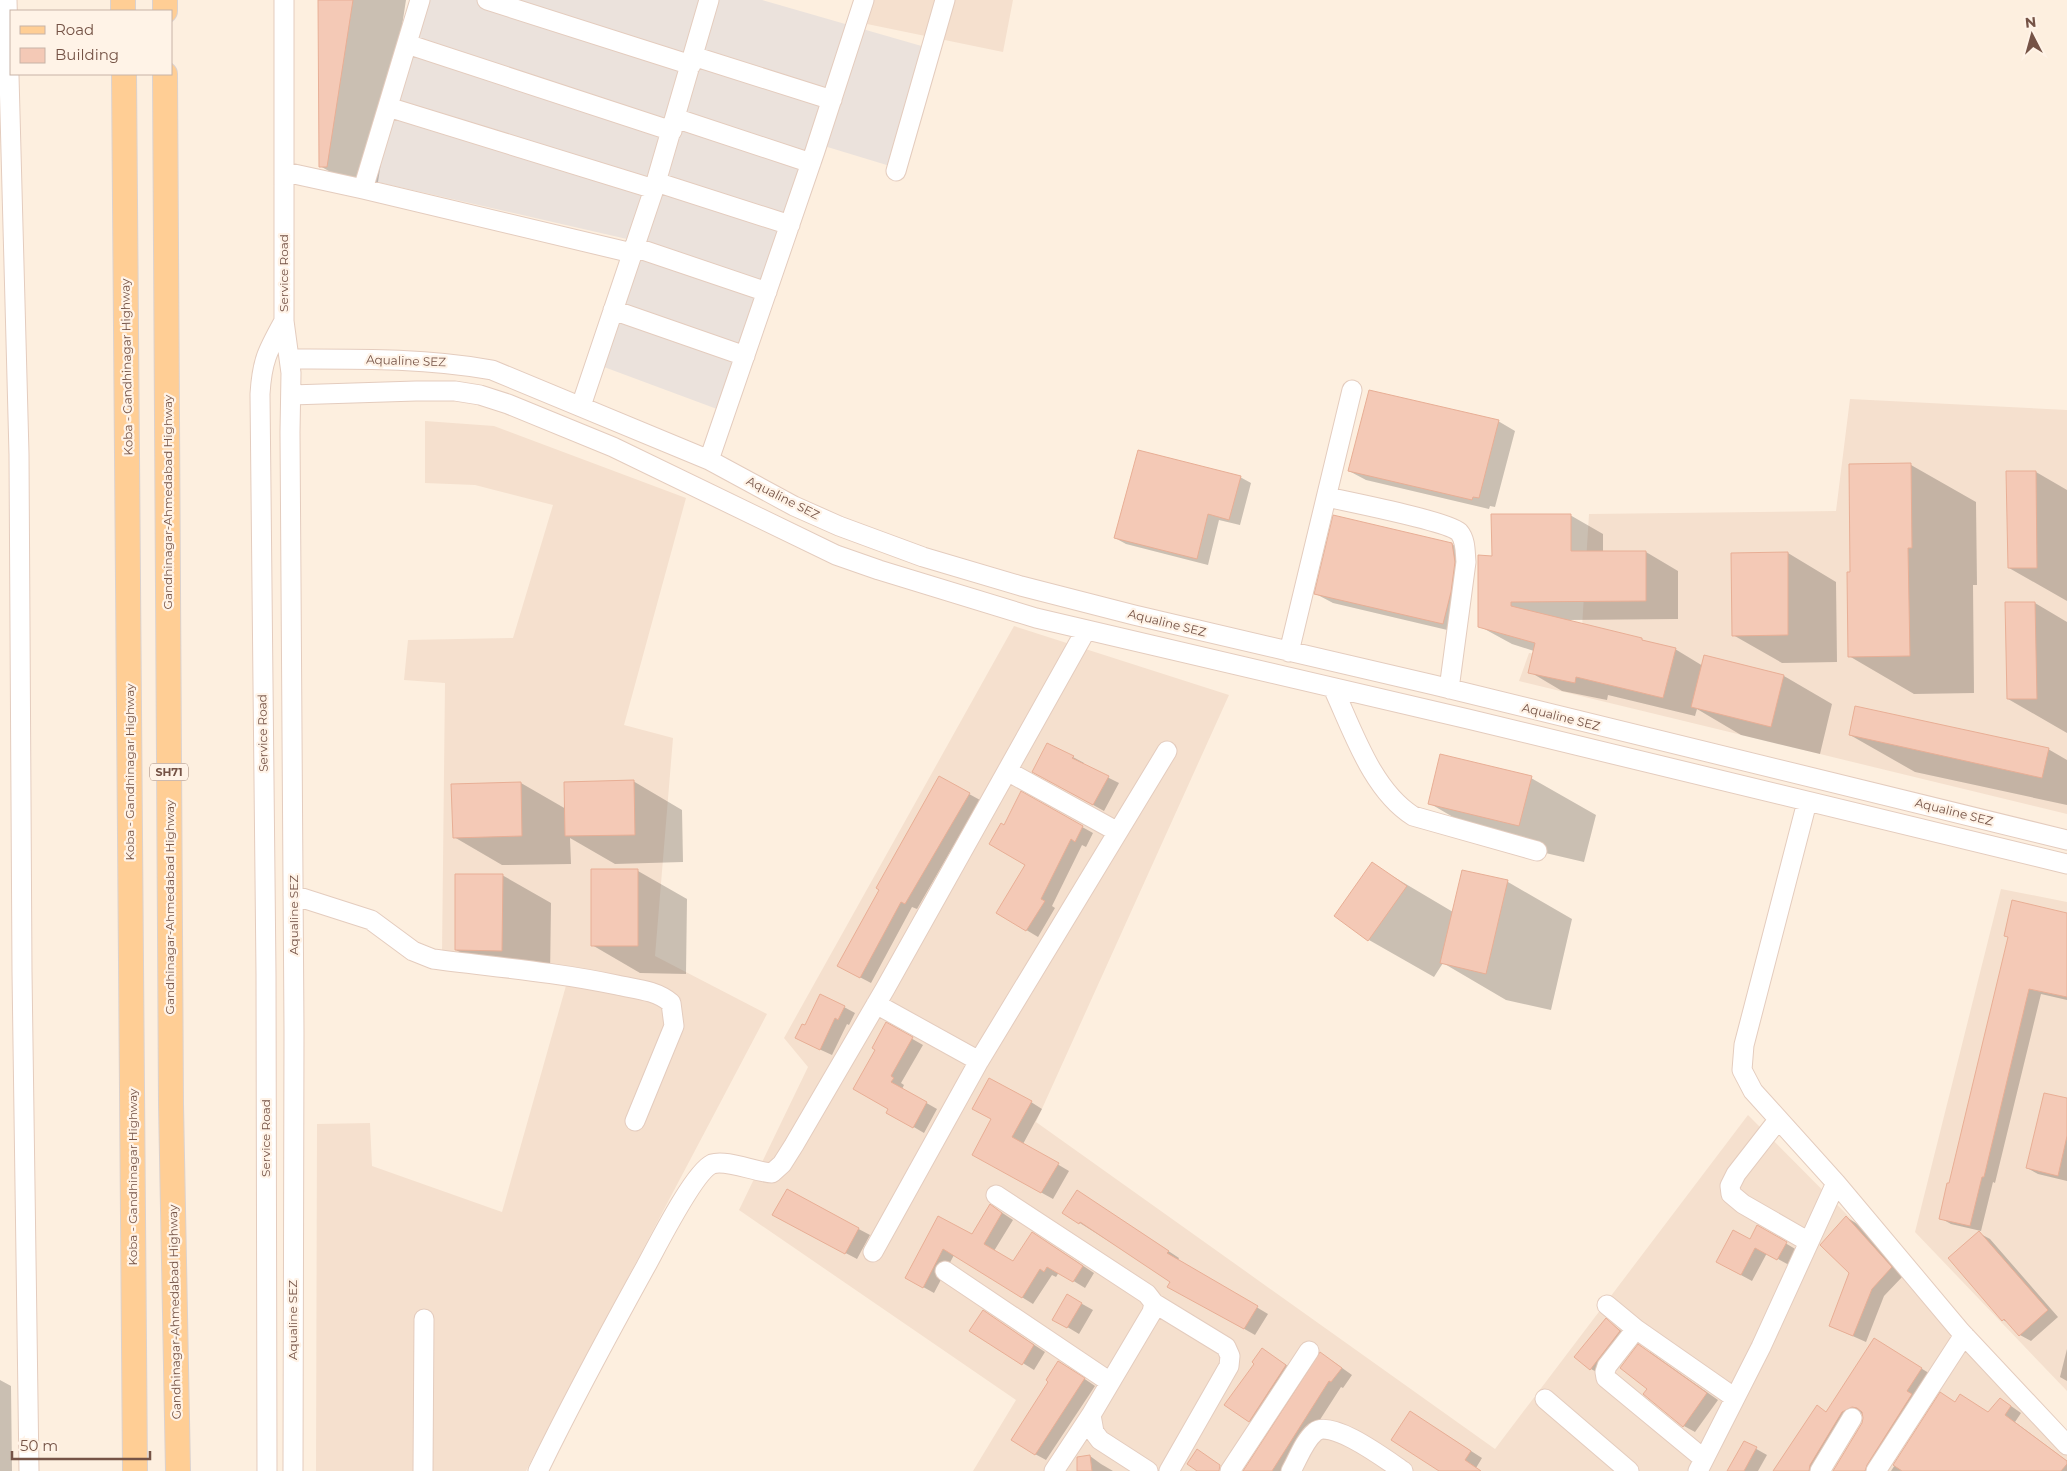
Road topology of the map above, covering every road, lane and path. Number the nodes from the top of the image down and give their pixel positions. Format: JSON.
{"nodes":[{"id":1,"x":6,"y":0,"type":"edge"},
{"id":2,"x":284,"y":0,"type":"edge"},
{"id":3,"x":420,"y":0,"type":"edge"},
{"id":4,"x":488,"y":0,"type":"edge"},
{"id":5,"x":709,"y":0,"type":"edge"},
{"id":6,"x":864,"y":0,"type":"edge"},
{"id":7,"x":945,"y":0,"type":"edge"},
{"id":8,"x":407,"y":44,"type":"junction"},
{"id":9,"x":692,"y":61,"type":"junction"},
{"id":10,"x":124,"y":75,"type":"edge"},
{"id":11,"x":165,"y":75,"type":"edge"},
{"id":12,"x":832,"y":100,"type":"junction"},
{"id":13,"x":388,"y":107,"type":"junction"},
{"id":14,"x":673,"y":125,"type":"junction"},
{"id":15,"x":811,"y":163,"type":"junction"},
{"id":16,"x":896,"y":171,"type":"dead end"},
{"id":17,"x":285,"y":172,"type":"junction"},
{"id":18,"x":655,"y":186,"type":"junction"},
{"id":19,"x":363,"y":189,"type":"junction"},
{"id":20,"x":790,"y":225,"type":"junction"},
{"id":21,"x":633,"y":250,"type":"junction"},
{"id":22,"x":767,"y":292,"type":"junction"},
{"id":23,"x":613,"y":310,"type":"junction"},
{"id":24,"x":8,"y":314,"type":"edge"},
{"id":25,"x":284,"y":321,"type":"junction"},
{"id":26,"x":744,"y":356,"type":"junction"},
{"id":27,"x":290,"y":359,"type":"junction"},
{"id":28,"x":1352,"y":390,"type":"dead end"},
{"id":29,"x":291,"y":395,"type":"junction"},
{"id":30,"x":581,"y":406,"type":"junction"},
{"id":31,"x":709,"y":460,"type":"junction"},
{"id":32,"x":1327,"y":497,"type":"junction"},
{"id":33,"x":1086,"y":630,"type":"junction"},
{"id":34,"x":1289,"y":652,"type":"junction"},
{"id":35,"x":1333,"y":688,"type":"junction"},
{"id":36,"x":1449,"y":689,"type":"junction"},
{"id":37,"x":1167,"y":751,"type":"dead end"},
{"id":38,"x":1007,"y":771,"type":"junction"},
{"id":39,"x":1807,"y":802,"type":"junction"},
{"id":40,"x":1118,"y":832,"type":"junction"},
{"id":41,"x":2067,"y":840,"type":"edge"},
{"id":42,"x":1537,"y":851,"type":"dead end"},
{"id":43,"x":2067,"y":864,"type":"edge"},
{"id":44,"x":293,"y":895,"type":"junction"},
{"id":45,"x":876,"y":1004,"type":"junction"},
{"id":46,"x":979,"y":1061,"type":"junction"},
{"id":47,"x":1778,"y":1120,"type":"junction"},
{"id":48,"x":635,"y":1121,"type":"dead end"},
{"id":49,"x":1836,"y":1183,"type":"junction"},
{"id":50,"x":996,"y":1195,"type":"dead end"},
{"id":51,"x":1809,"y":1242,"type":"junction"},
{"id":52,"x":873,"y":1252,"type":"dead end"},
{"id":53,"x":944,"y":1272,"type":"dead end"},
{"id":54,"x":1154,"y":1302,"type":"junction"},
{"id":55,"x":1606,"y":1305,"type":"dead end"},
{"id":56,"x":424,"y":1319,"type":"dead end"},
{"id":57,"x":1636,"y":1329,"type":"junction"},
{"id":58,"x":1964,"y":1334,"type":"junction"},
{"id":59,"x":1308,"y":1351,"type":"dead end"},
{"id":60,"x":1110,"y":1382,"type":"junction"},
{"id":61,"x":1735,"y":1398,"type":"junction"},
{"id":62,"x":1545,"y":1399,"type":"dead end"},
{"id":63,"x":1091,"y":1415,"type":"junction"},
{"id":64,"x":1852,"y":1418,"type":"dead end"},
{"id":65,"x":2067,"y":1444,"type":"edge"},
{"id":66,"x":1701,"y":1465,"type":"edge"},
{"id":67,"x":29,"y":1471,"type":"edge"},
{"id":68,"x":136,"y":1471,"type":"edge"},
{"id":69,"x":178,"y":1471,"type":"edge"},
{"id":70,"x":267,"y":1471,"type":"edge"},
{"id":71,"x":293,"y":1471,"type":"edge"},
{"id":72,"x":423,"y":1471,"type":"edge"},
{"id":73,"x":538,"y":1471,"type":"edge"},
{"id":74,"x":1054,"y":1471,"type":"edge"},
{"id":75,"x":1148,"y":1471,"type":"edge"},
{"id":76,"x":1169,"y":1471,"type":"edge"},
{"id":77,"x":1230,"y":1471,"type":"edge"},
{"id":78,"x":1290,"y":1471,"type":"edge"},
{"id":79,"x":1403,"y":1471,"type":"edge"},
{"id":80,"x":1629,"y":1471,"type":"edge"},
{"id":81,"x":1820,"y":1471,"type":"edge"},
{"id":82,"x":1876,"y":1471,"type":"edge"}],
"edges":[{"from":1,"to":24,"type":"street"},
{"from":2,"to":17,"type":"street","name":"Service Road"},
{"from":3,"to":8,"type":"street"},
{"from":4,"to":9,"type":"street"},
{"from":5,"to":9,"type":"street"},
{"from":6,"to":12,"type":"street"},
{"from":7,"to":16,"type":"street"},
{"from":8,"to":13,"type":"street"},
{"from":8,"to":14,"type":"street"},
{"from":9,"to":12,"type":"street"},
{"from":9,"to":14,"type":"street"},
{"from":10,"to":68,"type":"main road","name":"Koba - Gandhinagar Highway"},
{"from":11,"to":69,"type":"main road","name":"Gandhinagar-Ahmedabad Highway","number":"SH71"},
{"from":12,"to":15,"type":"street"},
{"from":13,"to":18,"type":"street"},
{"from":13,"to":19,"type":"street"},
{"from":14,"to":15,"type":"street"},
{"from":14,"to":18,"type":"street"},
{"from":15,"to":20,"type":"street"},
{"from":17,"to":19,"type":"street"},
{"from":17,"to":25,"type":"street","name":"Service Road"},
{"from":18,"to":20,"type":"street"},
{"from":18,"to":21,"type":"street"},
{"from":19,"to":21,"type":"street"},
{"from":20,"to":22,"type":"street"},
{"from":21,"to":22,"type":"street"},
{"from":21,"to":23,"type":"street"},
{"from":22,"to":26,"type":"street"},
{"from":23,"to":26,"type":"street"},
{"from":23,"to":30,"type":"street"},
{"from":24,"to":67,"type":"street"},
{"from":25,"to":27,"type":"street","name":"Aqualine SEZ"},
{"from":25,"to":70,"type":"street","name":"Service Road"},
{"from":26,"to":31,"type":"street"},
{"from":27,"to":29,"type":"street","name":"Aqualine SEZ"},
{"from":27,"to":30,"type":"street","name":"Aqualine SEZ"},
{"from":28,"to":32,"type":"street"},
{"from":29,"to":33,"type":"street"},
{"from":29,"to":44,"type":"street","name":"Aqualine SEZ"},
{"from":30,"to":31,"type":"street","name":"Aqualine SEZ"},
{"from":31,"to":34,"type":"street","name":"Aqualine SEZ"},
{"from":32,"to":34,"type":"street"},
{"from":32,"to":36,"type":"street"},
{"from":33,"to":35,"type":"street"},
{"from":33,"to":38,"type":"street"},
{"from":34,"to":36,"type":"street","name":"Aqualine SEZ"},
{"from":35,"to":39,"type":"street"},
{"from":35,"to":42,"type":"street"},
{"from":36,"to":41,"type":"street","name":"Aqualine SEZ"},
{"from":37,"to":40,"type":"street"},
{"from":38,"to":40,"type":"street"},
{"from":38,"to":45,"type":"street"},
{"from":39,"to":43,"type":"street"},
{"from":39,"to":47,"type":"street"},
{"from":40,"to":46,"type":"street"},
{"from":44,"to":48,"type":"street"},
{"from":44,"to":71,"type":"street","name":"Aqualine SEZ"},
{"from":45,"to":46,"type":"street"},
{"from":45,"to":73,"type":"street"},
{"from":46,"to":52,"type":"street"},
{"from":47,"to":49,"type":"street"},
{"from":47,"to":51,"type":"street"},
{"from":49,"to":51,"type":"street"},
{"from":49,"to":58,"type":"street"},
{"from":50,"to":54,"type":"street"},
{"from":51,"to":61,"type":"street"},
{"from":53,"to":60,"type":"street"},
{"from":54,"to":60,"type":"street"},
{"from":54,"to":76,"type":"street"},
{"from":55,"to":57,"type":"street"},
{"from":56,"to":72,"type":"street"},
{"from":57,"to":61,"type":"street"},
{"from":57,"to":66,"type":"street"},
{"from":58,"to":65,"type":"street"},
{"from":58,"to":82,"type":"street"},
{"from":59,"to":77,"type":"street"},
{"from":60,"to":63,"type":"street"},
{"from":61,"to":66,"type":"street"},
{"from":62,"to":80,"type":"street"},
{"from":63,"to":74,"type":"street"},
{"from":63,"to":75,"type":"street"},
{"from":64,"to":81,"type":"street"},
{"from":78,"to":79,"type":"street"}]}
